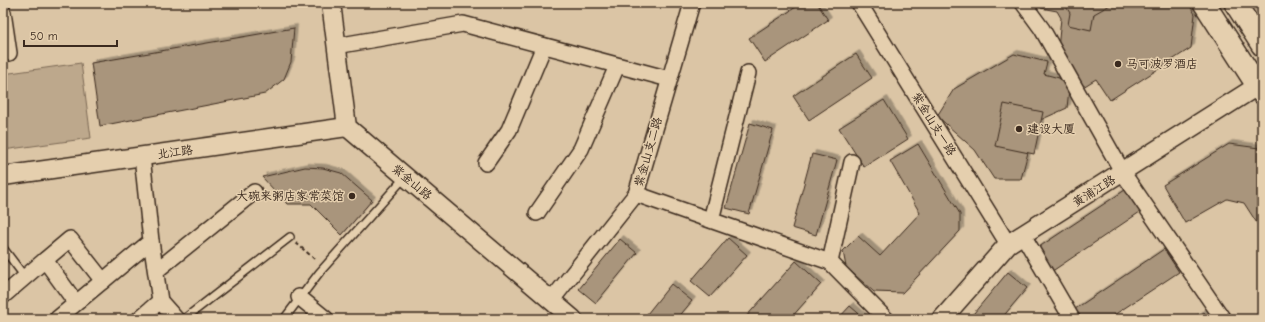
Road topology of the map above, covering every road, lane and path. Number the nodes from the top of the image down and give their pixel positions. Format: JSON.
{"nodes":[{"id":1,"x":331,"y":3,"type":"edge"},
{"id":2,"x":692,"y":3,"type":"edge"},
{"id":3,"x":859,"y":3,"type":"edge"},
{"id":4,"x":1023,"y":3,"type":"edge"},
{"id":5,"x":1204,"y":3,"type":"edge"},
{"id":6,"x":1234,"y":3,"type":"edge"},
{"id":7,"x":3,"y":12,"type":"edge"},
{"id":8,"x":1262,"y":45,"type":"edge"},
{"id":9,"x":336,"y":46,"type":"junction"},
{"id":10,"x":544,"y":46,"type":"junction"},
{"id":11,"x":9,"y":53,"type":"dead end"},
{"id":12,"x":618,"y":66,"type":"junction"},
{"id":13,"x":748,"y":73,"type":"dead end"},
{"id":14,"x":670,"y":79,"type":"junction"},
{"id":15,"x":1261,"y":87,"type":"edge"},
{"id":16,"x":347,"y":127,"type":"junction"},
{"id":17,"x":142,"y":156,"type":"junction"},
{"id":18,"x":852,"y":162,"type":"dead end"},
{"id":19,"x":486,"y":163,"type":"dead end"},
{"id":20,"x":1122,"y":173,"type":"junction"},
{"id":21,"x":3,"y":176,"type":"edge"},
{"id":22,"x":406,"y":176,"type":"junction"},
{"id":23,"x":254,"y":192,"type":"dead end"},
{"id":24,"x":636,"y":194,"type":"junction"},
{"id":25,"x":537,"y":213,"type":"dead end"},
{"id":26,"x":711,"y":220,"type":"junction"},
{"id":27,"x":290,"y":237,"type":"joint"},
{"id":28,"x":1016,"y":240,"type":"junction"},
{"id":29,"x":151,"y":241,"type":"junction"},
{"id":30,"x":3,"y":248,"type":"edge"},
{"id":31,"x":44,"y":260,"type":"junction"},
{"id":32,"x":830,"y":262,"type":"junction"},
{"id":33,"x":324,"y":267,"type":"junction"},
{"id":34,"x":156,"y":271,"type":"junction"},
{"id":35,"x":25,"y":277,"type":"junction"},
{"id":36,"x":103,"y":281,"type":"junction"},
{"id":37,"x":3,"y":296,"type":"edge"},
{"id":38,"x":300,"y":297,"type":"junction"},
{"id":39,"x":160,"y":301,"type":"junction"},
{"id":40,"x":551,"y":301,"type":"junction"},
{"id":41,"x":76,"y":303,"type":"junction"},
{"id":42,"x":323,"y":318,"type":"edge"},
{"id":43,"x":57,"y":319,"type":"edge"},
{"id":44,"x":138,"y":319,"type":"edge"},
{"id":45,"x":176,"y":319,"type":"edge"},
{"id":46,"x":184,"y":319,"type":"edge"},
{"id":47,"x":284,"y":319,"type":"edge"},
{"id":48,"x":572,"y":319,"type":"edge"},
{"id":49,"x":886,"y":319,"type":"edge"},
{"id":50,"x":942,"y":319,"type":"edge"},
{"id":51,"x":1072,"y":319,"type":"edge"},
{"id":52,"x":1223,"y":319,"type":"edge"}],
"edges":[{"from":1,"to":9,"type":"street"},
{"from":2,"to":14,"type":"street","name":"紫金山支二路"},
{"from":3,"to":28,"type":"street","name":"紫金山支一路"},
{"from":4,"to":20,"type":"street"},
{"from":5,"to":15,"type":"main road"},
{"from":6,"to":8,"type":"main road"},
{"from":7,"to":11,"type":"street"},
{"from":9,"to":10,"type":"street"},
{"from":9,"to":16,"type":"street"},
{"from":10,"to":12,"type":"street"},
{"from":10,"to":19,"type":"street"},
{"from":12,"to":14,"type":"street"},
{"from":12,"to":25,"type":"street"},
{"from":13,"to":26,"type":"street"},
{"from":14,"to":24,"type":"street","name":"紫金山支二路"},
{"from":15,"to":20,"type":"street","name":"黄浦江路"},
{"from":16,"to":17,"type":"street","name":"北江路"},
{"from":16,"to":22,"type":"street","name":"紫金山路"},
{"from":17,"to":21,"type":"street","name":"北江路"},
{"from":17,"to":29,"type":"street"},
{"from":18,"to":32,"type":"street"},
{"from":20,"to":28,"type":"street","name":"黄浦江路"},
{"from":20,"to":52,"type":"street"},
{"from":22,"to":33,"type":"lane"},
{"from":22,"to":40,"type":"street","name":"紫金山路"},
{"from":23,"to":34,"type":"street"},
{"from":24,"to":26,"type":"street"},
{"from":24,"to":40,"type":"street","name":"紫金山支二路"},
{"from":26,"to":32,"type":"street"},
{"from":27,"to":33,"type":"path"},
{"from":27,"to":46,"type":"lane"},
{"from":28,"to":50,"type":"street","name":"黄浦江路"},
{"from":28,"to":51,"type":"street","name":"紫金山支一路"},
{"from":29,"to":34,"type":"street"},
{"from":29,"to":36,"type":"street"},
{"from":30,"to":35,"type":"lane"},
{"from":31,"to":35,"type":"street"},
{"from":31,"to":36,"type":"street"},
{"from":31,"to":41,"type":"street"},
{"from":32,"to":49,"type":"street"},
{"from":33,"to":38,"type":"lane"},
{"from":34,"to":39,"type":"street"},
{"from":35,"to":37,"type":"street"},
{"from":36,"to":41,"type":"street"},
{"from":38,"to":42,"type":"street"},
{"from":38,"to":47,"type":"lane"},
{"from":39,"to":44,"type":"street"},
{"from":39,"to":45,"type":"street"},
{"from":40,"to":48,"type":"street","name":"紫金山路"},
{"from":41,"to":43,"type":"street"}]}
